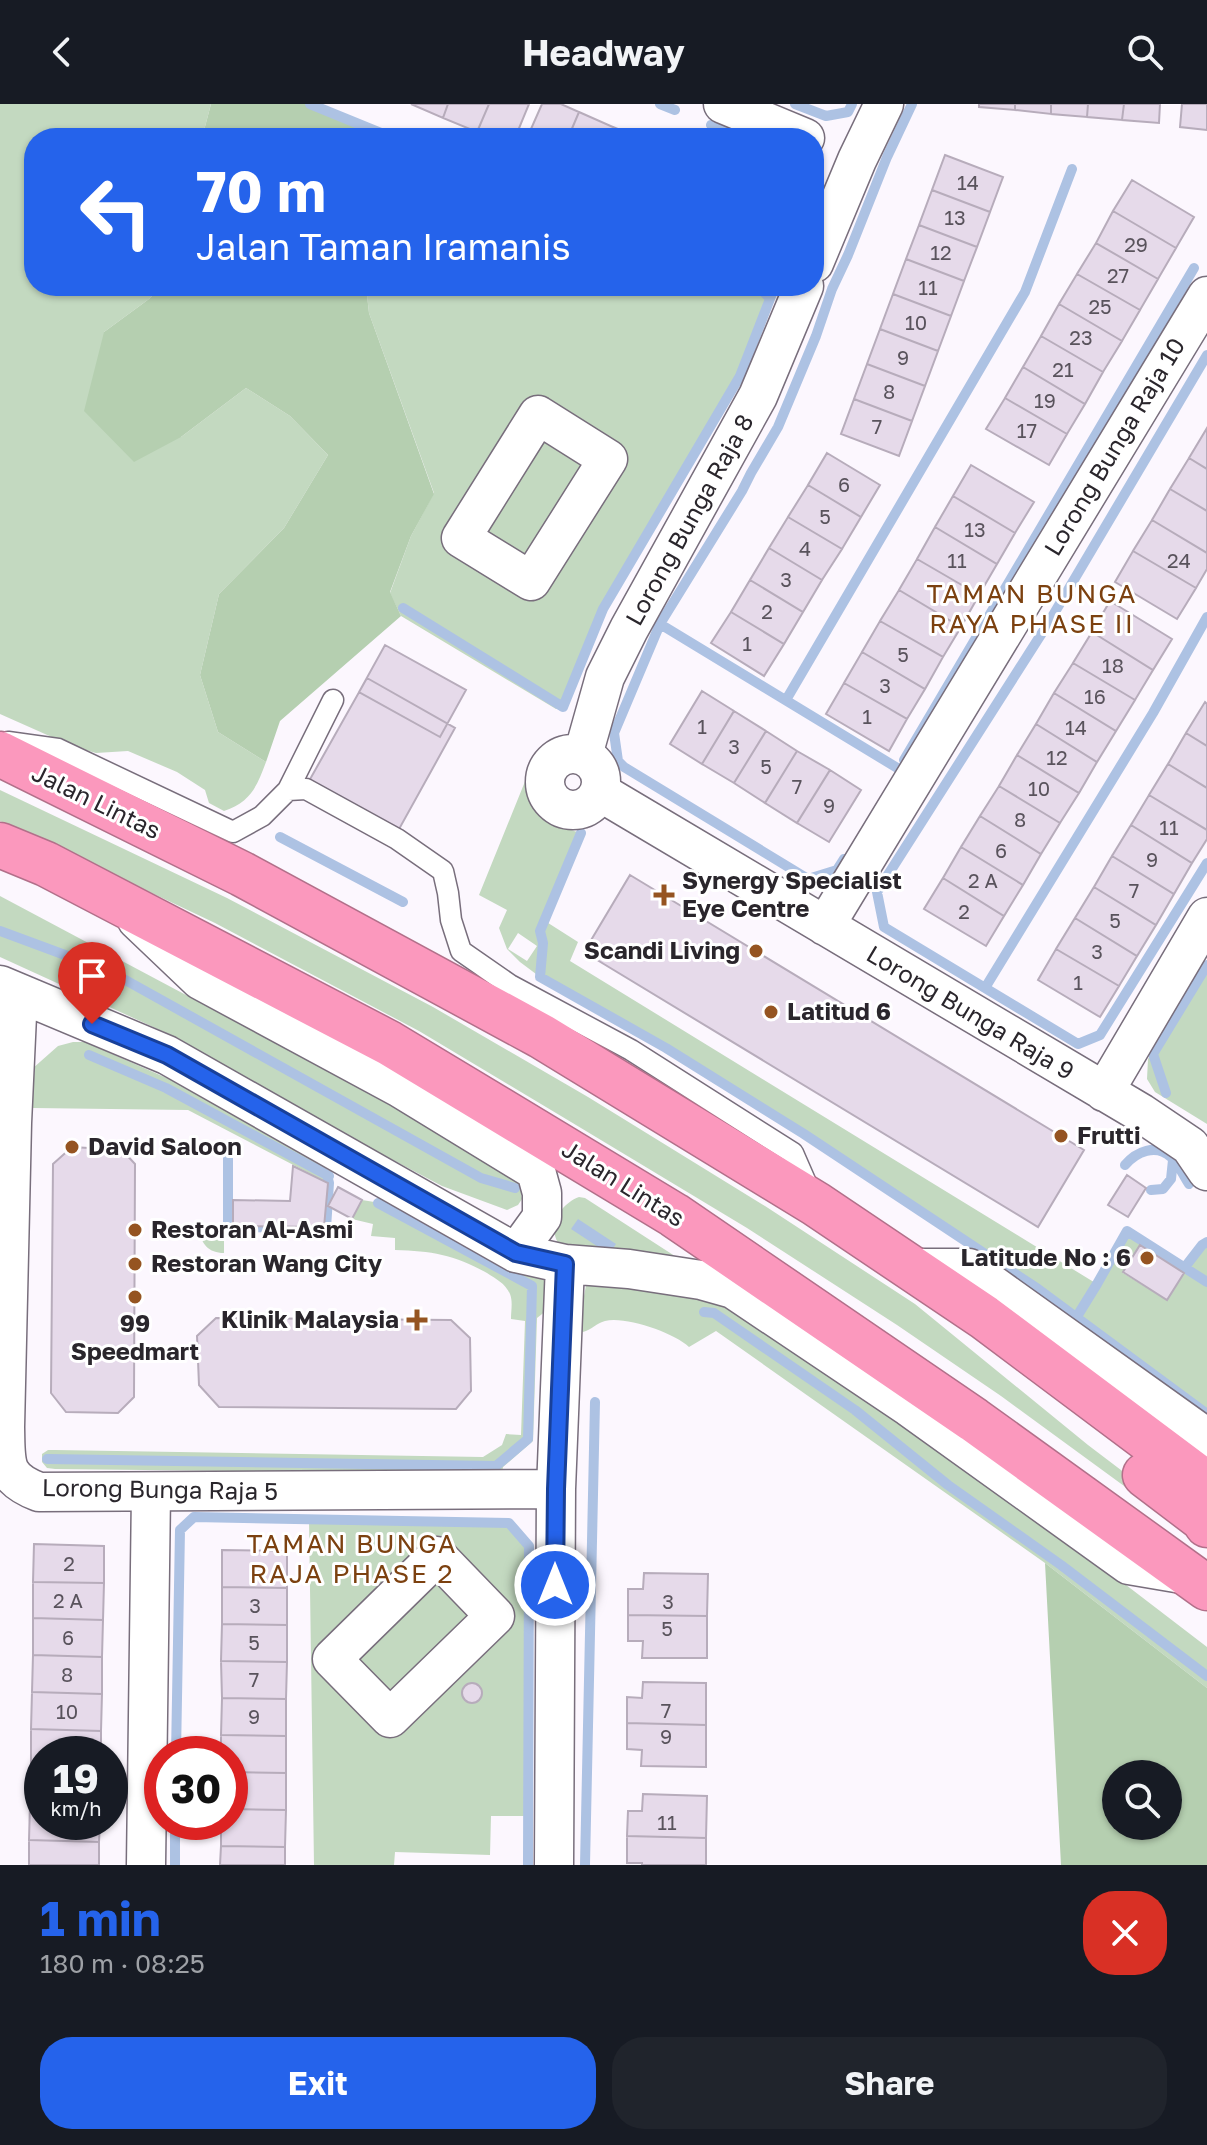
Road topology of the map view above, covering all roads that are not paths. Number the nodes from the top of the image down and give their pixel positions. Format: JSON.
{"nodes":[{"id":1,"x":723,"y":104,"type":"edge"},
{"id":2,"x":884,"y":104,"type":"edge"},
{"id":3,"x":781,"y":128,"type":"edge"},
{"id":4,"x":824,"y":146,"type":"edge"},
{"id":5,"x":857,"y":160,"type":"junction"},
{"id":6,"x":824,"y":239,"type":"edge"},
{"id":7,"x":800,"y":296,"type":"edge"},
{"id":8,"x":1207,"y":296,"type":"edge"},
{"id":9,"x":333,"y":700,"type":"dead end"},
{"id":10,"x":0,"y":741,"type":"edge"},
{"id":11,"x":0,"y":754,"type":"edge"},
{"id":12,"x":583,"y":755,"type":"junction"},
{"id":13,"x":288,"y":790,"type":"junction"},
{"id":14,"x":600,"y":792,"type":"junction"},
{"id":15,"x":0,"y":845,"type":"edge"},
{"id":16,"x":118,"y":902,"type":"junction"},
{"id":17,"x":1207,"y":917,"type":"edge"},
{"id":18,"x":825,"y":926,"type":"junction"},
{"id":19,"x":9,"y":990,"type":"edge"},
{"id":20,"x":1104,"y":1092,"type":"junction"},
{"id":21,"x":1207,"y":1171,"type":"edge"},
{"id":22,"x":816,"y":1204,"type":"junction"},
{"id":23,"x":516,"y":1253,"type":"junction"},
{"id":24,"x":565,"y":1264,"type":"junction"},
{"id":25,"x":908,"y":1268,"type":"junction"},
{"id":26,"x":984,"y":1317,"type":"junction"},
{"id":27,"x":1207,"y":1438,"type":"edge"},
{"id":28,"x":1207,"y":1484,"type":"edge"},
{"id":29,"x":556,"y":1489,"type":"junction"},
{"id":30,"x":151,"y":1493,"type":"junction"},
{"id":31,"x":1207,"y":1525,"type":"edge"},
{"id":32,"x":1202,"y":1574,"type":"edge"},
{"id":33,"x":146,"y":1865,"type":"edge"},
{"id":34,"x":554,"y":1865,"type":"edge"}],
"edges":[{"from":1,"to":3,"type":"street"},
{"from":2,"to":5,"type":"street"},
{"from":4,"to":5,"type":"street"},
{"from":5,"to":6,"type":"street"},
{"from":7,"to":12,"type":"street","name":"Lorong Bunga Raja 8"},
{"from":8,"to":18,"type":"street","name":"Lorong Bunga Raja 10"},
{"from":9,"to":13,"type":"lane"},
{"from":10,"to":13,"type":"lane"},
{"from":11,"to":22,"type":"highway","name":"Jalan Lintas"},
{"from":12,"to":14,"type":"street"},
{"from":12,"to":14,"type":"street"},
{"from":13,"to":22,"type":"lane"},
{"from":14,"to":18,"type":"street","name":"Lorong Bunga Raja 9"},
{"from":15,"to":16,"type":"highway","name":"Jalan Lintas"},
{"from":16,"to":23,"type":"street"},
{"from":16,"to":32,"type":"highway","name":"Jalan Lintas"},
{"from":17,"to":20,"type":"street"},
{"from":18,"to":20,"type":"street","name":"Lorong Bunga Raja 9"},
{"from":19,"to":23,"type":"street"},
{"from":19,"to":30,"type":"street","name":"Lorong Bunga Raja 5"},
{"from":20,"to":21,"type":"street","name":"Lorong Bunga Raja 9"},
{"from":22,"to":25,"type":"highway","name":"Jalan Lintas"},
{"from":23,"to":24,"type":"street"},
{"from":24,"to":29,"type":"street"},
{"from":24,"to":32,"type":"street"},
{"from":25,"to":26,"type":"highway","name":"Jalan Lintas"},
{"from":25,"to":27,"type":"street"},
{"from":26,"to":28,"type":"highway","name":"Jalan Lintas"},
{"from":26,"to":31,"type":"highway"},
{"from":29,"to":30,"type":"street","name":"Lorong Bunga Raja 5"},
{"from":29,"to":34,"type":"street"},
{"from":30,"to":33,"type":"street"}]}
